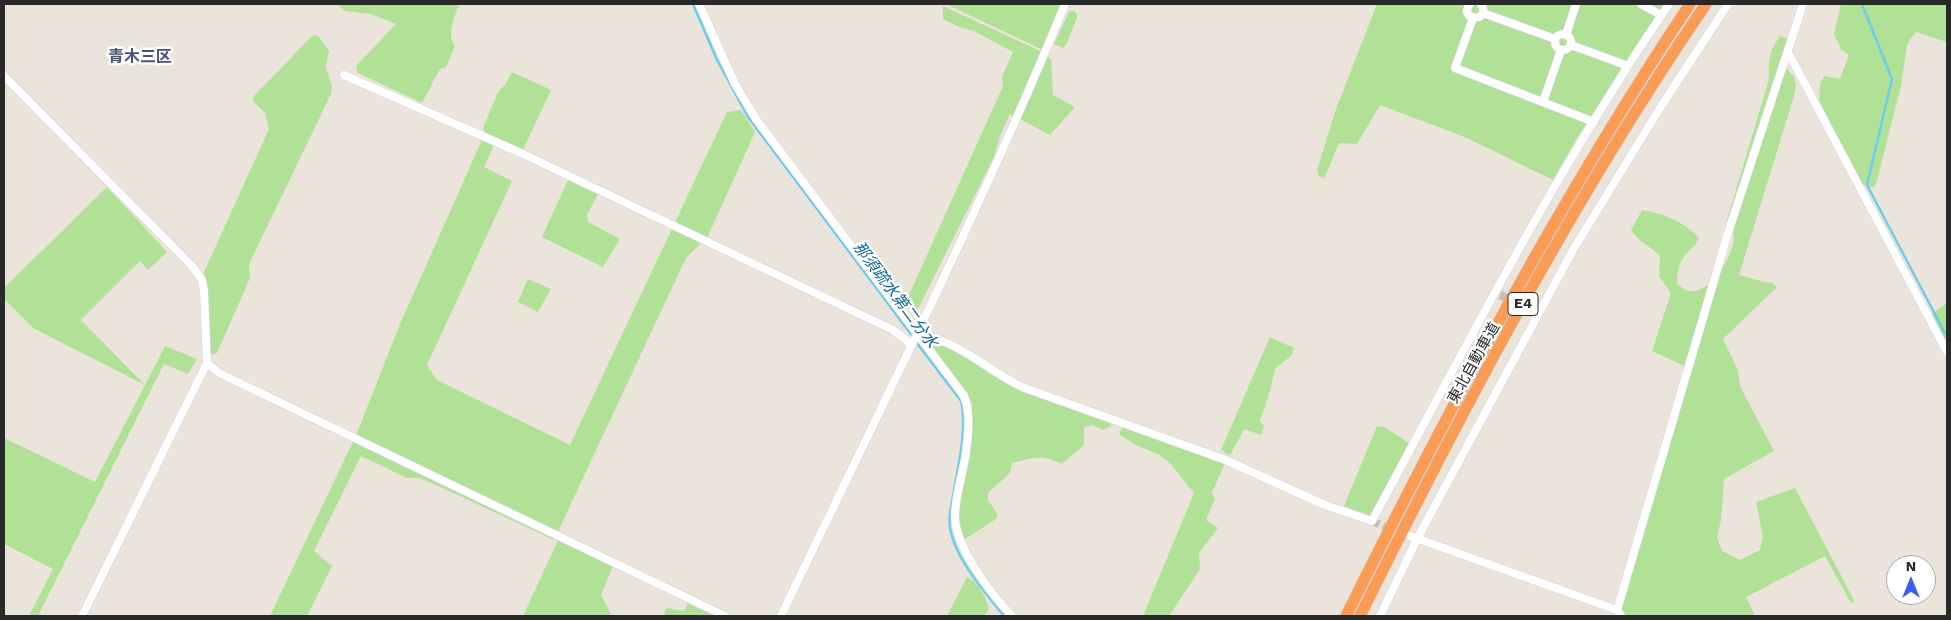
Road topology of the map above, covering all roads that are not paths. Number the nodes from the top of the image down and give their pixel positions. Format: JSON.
{"nodes":[{"id":1,"x":699,"y":4,"type":"edge"},
{"id":2,"x":1065,"y":4,"type":"edge"},
{"id":3,"x":1470,"y":4,"type":"edge"},
{"id":4,"x":1481,"y":4,"type":"edge"},
{"id":5,"x":1576,"y":4,"type":"edge"},
{"id":6,"x":1641,"y":4,"type":"edge"},
{"id":7,"x":1670,"y":4,"type":"edge"},
{"id":8,"x":1690,"y":4,"type":"edge"},
{"id":9,"x":1706,"y":4,"type":"edge"},
{"id":10,"x":1728,"y":4,"type":"edge"},
{"id":11,"x":1803,"y":4,"type":"edge"},
{"id":12,"x":1483,"y":12,"type":"junction"},
{"id":13,"x":1661,"y":16,"type":"junction"},
{"id":14,"x":1472,"y":18,"type":"junction"},
{"id":15,"x":1566,"y":35,"type":"junction"},
{"id":16,"x":1556,"y":39,"type":"junction"},
{"id":17,"x":1571,"y":45,"type":"junction"},
{"id":18,"x":1561,"y":50,"type":"junction"},
{"id":19,"x":1788,"y":52,"type":"junction"},
{"id":20,"x":1628,"y":66,"type":"junction"},
{"id":21,"x":344,"y":75,"type":"dead end"},
{"id":22,"x":4,"y":76,"type":"edge"},
{"id":23,"x":1543,"y":102,"type":"junction"},
{"id":24,"x":1594,"y":122,"type":"junction"},
{"id":25,"x":917,"y":332,"type":"junction"},
{"id":26,"x":911,"y":344,"type":"junction"},
{"id":27,"x":1947,"y":352,"type":"edge"},
{"id":28,"x":207,"y":363,"type":"junction"},
{"id":29,"x":1414,"y":538,"type":"junction"},
{"id":30,"x":1619,"y":613,"type":"edge"},
{"id":31,"x":82,"y":616,"type":"edge"},
{"id":32,"x":725,"y":616,"type":"edge"},
{"id":33,"x":781,"y":616,"type":"edge"},
{"id":34,"x":1012,"y":616,"type":"edge"},
{"id":35,"x":1346,"y":616,"type":"edge"},
{"id":36,"x":1360,"y":616,"type":"edge"},
{"id":37,"x":1380,"y":616,"type":"edge"}],
"edges":[{"from":1,"to":25,"type":"street"},
{"from":2,"to":25,"type":"street"},
{"from":3,"to":14,"type":"street"},
{"from":4,"to":12,"type":"street"},
{"from":5,"to":15,"type":"street"},
{"from":6,"to":13,"type":"street"},
{"from":7,"to":13,"type":"street"},
{"from":8,"to":35,"type":"highway","name":"東北自動車道","number":"E4"},
{"from":9,"to":36,"type":"highway","name":"東北自動車道","number":"E4"},
{"from":10,"to":29,"type":"street"},
{"from":11,"to":19,"type":"street"},
{"from":12,"to":14,"type":"street"},
{"from":12,"to":16,"type":"street"},
{"from":13,"to":20,"type":"street"},
{"from":14,"to":23,"type":"street"},
{"from":15,"to":16,"type":"street"},
{"from":15,"to":17,"type":"street"},
{"from":16,"to":18,"type":"street"},
{"from":17,"to":18,"type":"street"},
{"from":17,"to":20,"type":"street"},
{"from":18,"to":23,"type":"street"},
{"from":19,"to":27,"type":"street"},
{"from":19,"to":30,"type":"street"},
{"from":20,"to":24,"type":"street"},
{"from":21,"to":26,"type":"street"},
{"from":22,"to":28,"type":"street"},
{"from":23,"to":24,"type":"street"},
{"from":24,"to":25,"type":"street"},
{"from":25,"to":26,"type":"street"},
{"from":25,"to":34,"type":"street"},
{"from":26,"to":33,"type":"street"},
{"from":28,"to":31,"type":"street"},
{"from":28,"to":32,"type":"street"},
{"from":29,"to":30,"type":"street"},
{"from":29,"to":37,"type":"street"}]}
